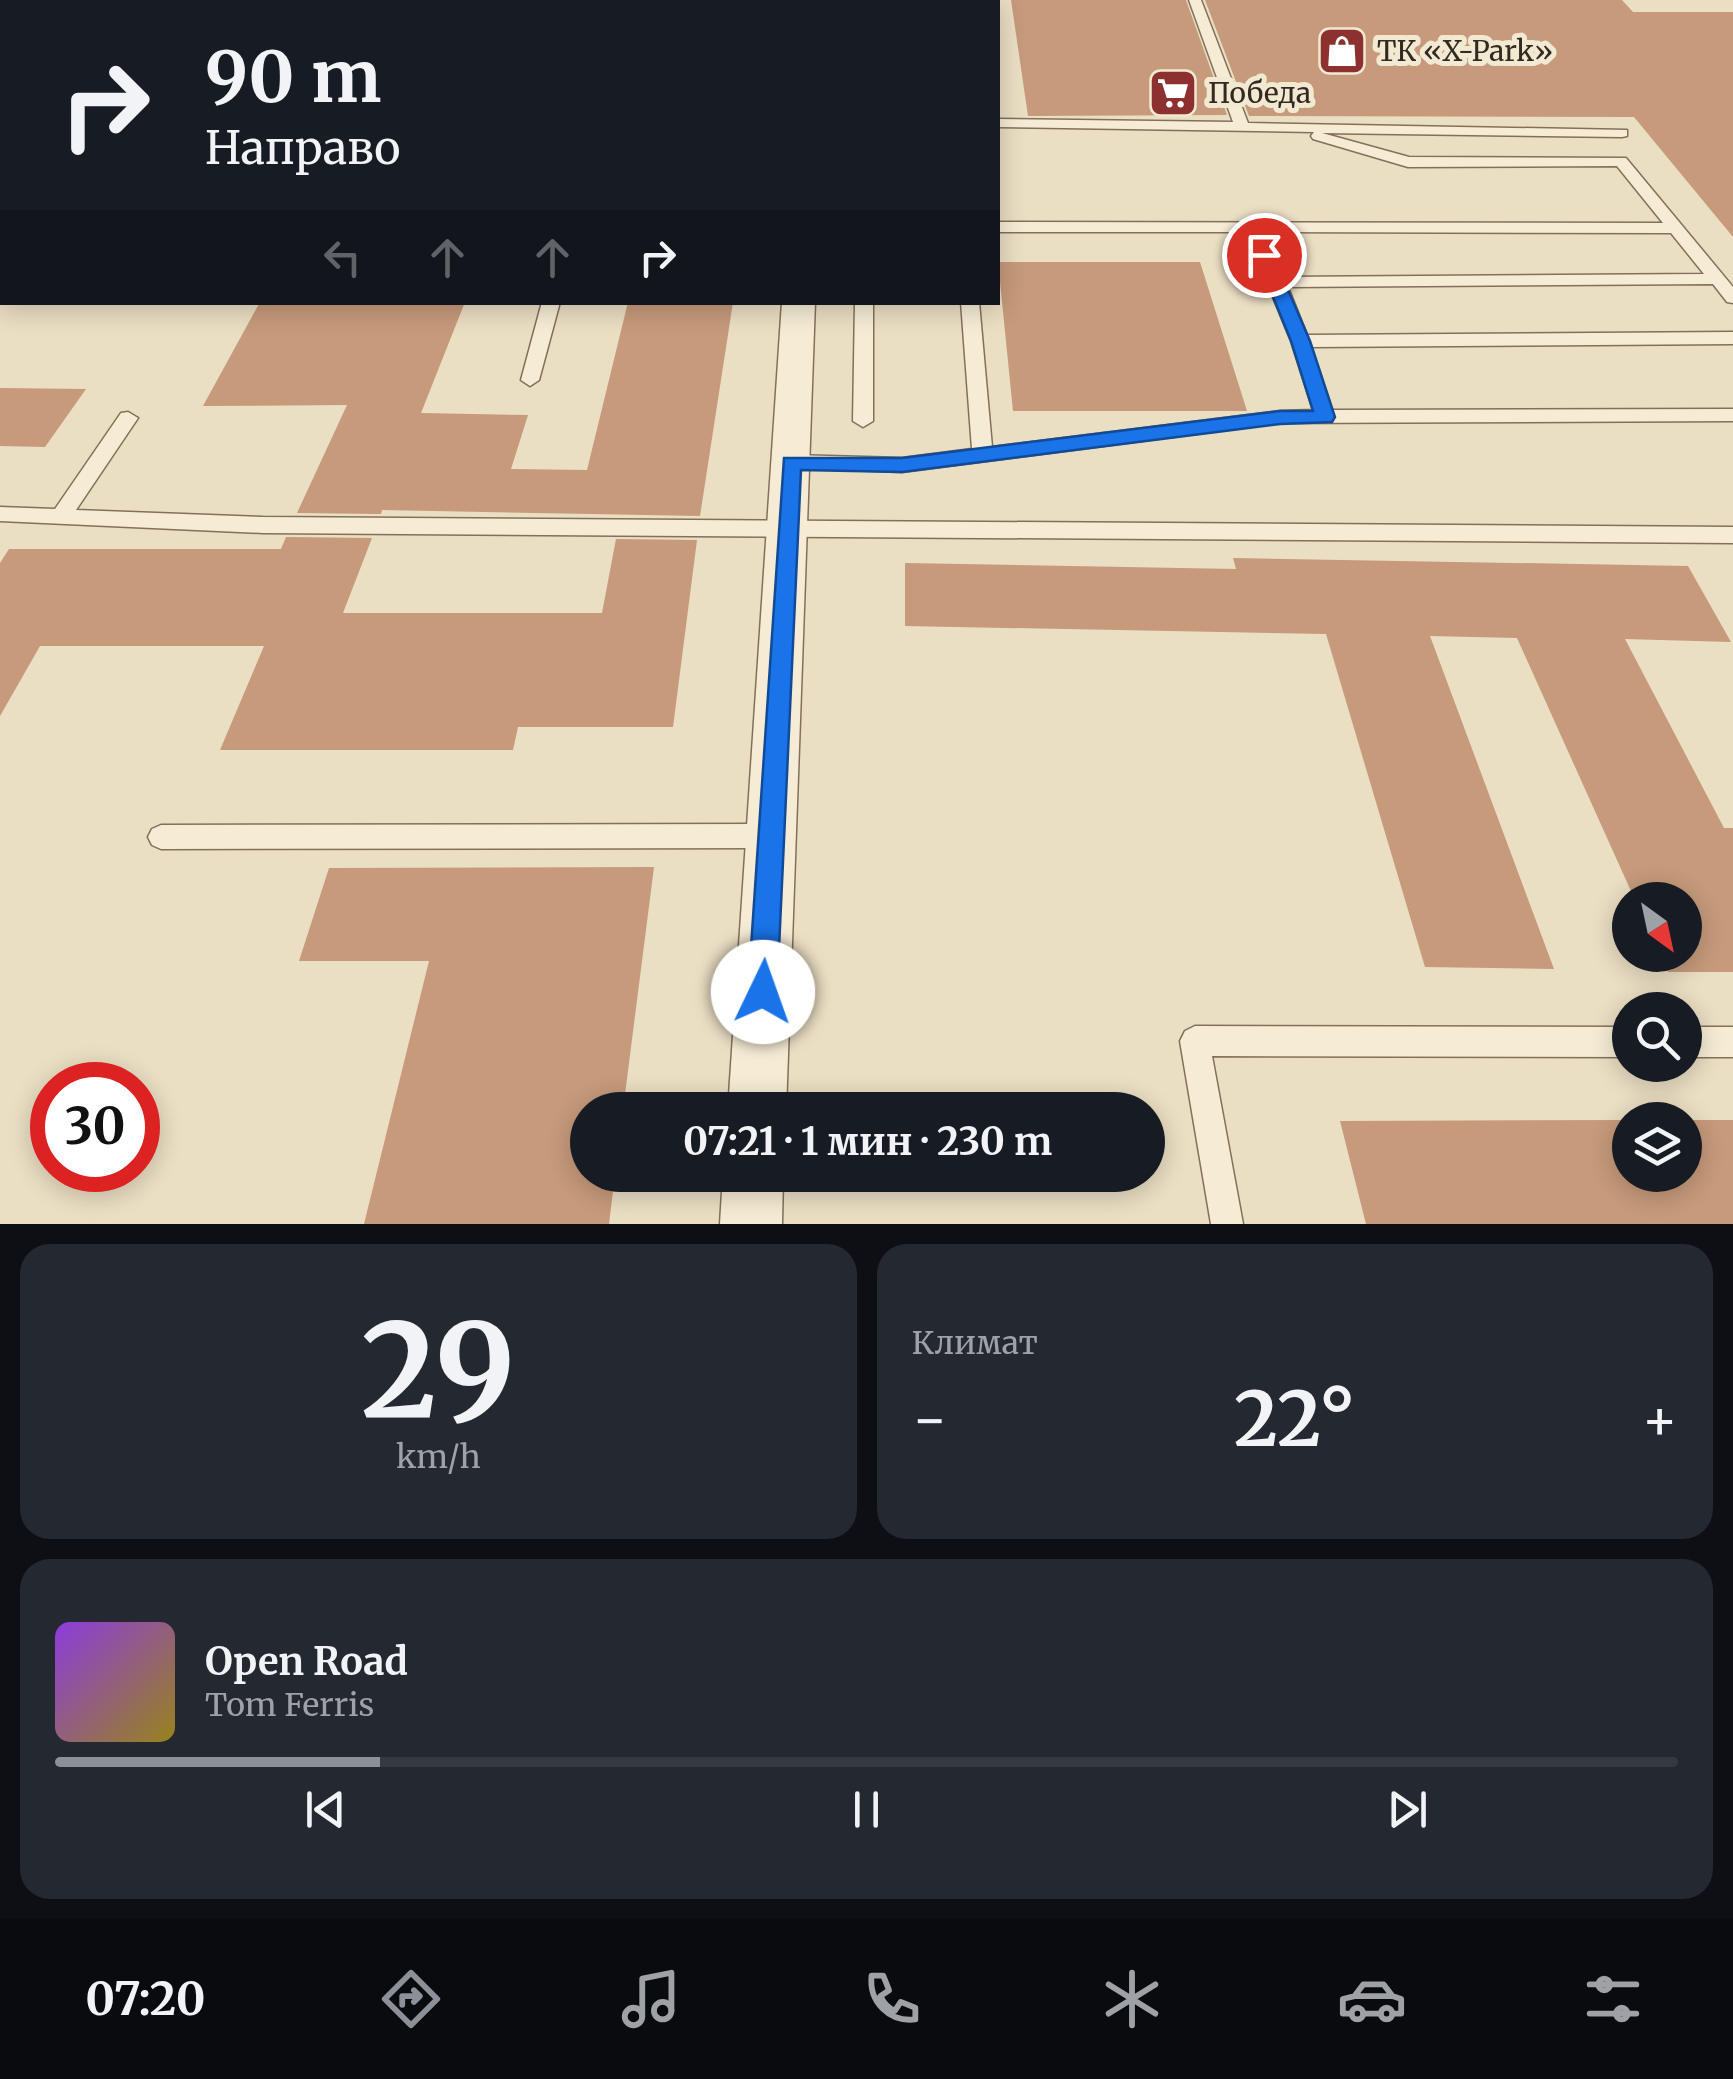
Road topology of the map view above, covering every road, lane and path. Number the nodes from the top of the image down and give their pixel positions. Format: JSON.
{"nodes":[{"id":1,"x":1195,"y":0,"type":"edge"},
{"id":2,"x":1000,"y":123,"type":"edge"},
{"id":3,"x":1242,"y":127,"type":"junction"},
{"id":4,"x":1290,"y":128,"type":"junction"},
{"id":5,"x":1622,"y":133,"type":"dead end"},
{"id":6,"x":1000,"y":228,"type":"edge"},
{"id":7,"x":1252,"y":228,"type":"junction"},
{"id":8,"x":1676,"y":228,"type":"junction"},
{"id":9,"x":1718,"y":279,"type":"junction"},
{"id":10,"x":1277,"y":282,"type":"junction"},
{"id":11,"x":1733,"y":298,"type":"edge"},
{"id":12,"x":550,"y":305,"type":"edge"},
{"id":13,"x":800,"y":305,"type":"edge"},
{"id":14,"x":864,"y":305,"type":"edge"},
{"id":15,"x":970,"y":305,"type":"edge"},
{"id":16,"x":1733,"y":338,"type":"edge"},
{"id":17,"x":1300,"y":341,"type":"junction"},
{"id":18,"x":530,"y":380,"type":"dead end"},
{"id":19,"x":1733,"y":414,"type":"edge"},
{"id":20,"x":1325,"y":417,"type":"junction"},
{"id":21,"x":128,"y":418,"type":"dead end"},
{"id":22,"x":862,"y":421,"type":"dead end"},
{"id":23,"x":983,"y":456,"type":"junction"},
{"id":24,"x":791,"y":462,"type":"junction"},
{"id":25,"x":0,"y":514,"type":"edge"},
{"id":26,"x":59,"y":519,"type":"junction"},
{"id":27,"x":787,"y":526,"type":"junction"},
{"id":28,"x":1733,"y":534,"type":"edge"},
{"id":29,"x":771,"y":836,"type":"junction"},
{"id":30,"x":161,"y":837,"type":"dead end"},
{"id":31,"x":1612,"y":1042,"type":"edge"},
{"id":32,"x":1702,"y":1042,"type":"edge"},
{"id":33,"x":1733,"y":1042,"type":"edge"},
{"id":34,"x":758,"y":1092,"type":"edge"},
{"id":35,"x":752,"y":1192,"type":"edge"},
{"id":36,"x":751,"y":1224,"type":"edge"},
{"id":37,"x":1227,"y":1224,"type":"edge"}],
"edges":[{"from":1,"to":3,"type":"lane"},
{"from":2,"to":3,"type":"lane"},
{"from":3,"to":4,"type":"lane"},
{"from":4,"to":5,"type":"lane"},
{"from":4,"to":8,"type":"lane"},
{"from":6,"to":7,"type":"lane"},
{"from":7,"to":8,"type":"lane"},
{"from":7,"to":10,"type":"lane"},
{"from":8,"to":9,"type":"lane"},
{"from":9,"to":10,"type":"lane"},
{"from":9,"to":11,"type":"lane"},
{"from":10,"to":17,"type":"lane"},
{"from":12,"to":18,"type":"lane"},
{"from":13,"to":24,"type":"street"},
{"from":14,"to":22,"type":"lane"},
{"from":15,"to":23,"type":"lane"},
{"from":16,"to":17,"type":"lane"},
{"from":17,"to":20,"type":"lane"},
{"from":19,"to":20,"type":"lane"},
{"from":20,"to":23,"type":"lane"},
{"from":21,"to":26,"type":"lane"},
{"from":23,"to":24,"type":"lane"},
{"from":24,"to":27,"type":"street"},
{"from":25,"to":26,"type":"lane"},
{"from":26,"to":27,"type":"lane"},
{"from":27,"to":28,"type":"lane"},
{"from":27,"to":29,"type":"street"},
{"from":29,"to":30,"type":"lane"},
{"from":29,"to":34,"type":"street"},
{"from":31,"to":37,"type":"lane"},
{"from":32,"to":33,"type":"lane"},
{"from":35,"to":36,"type":"street"}]}
